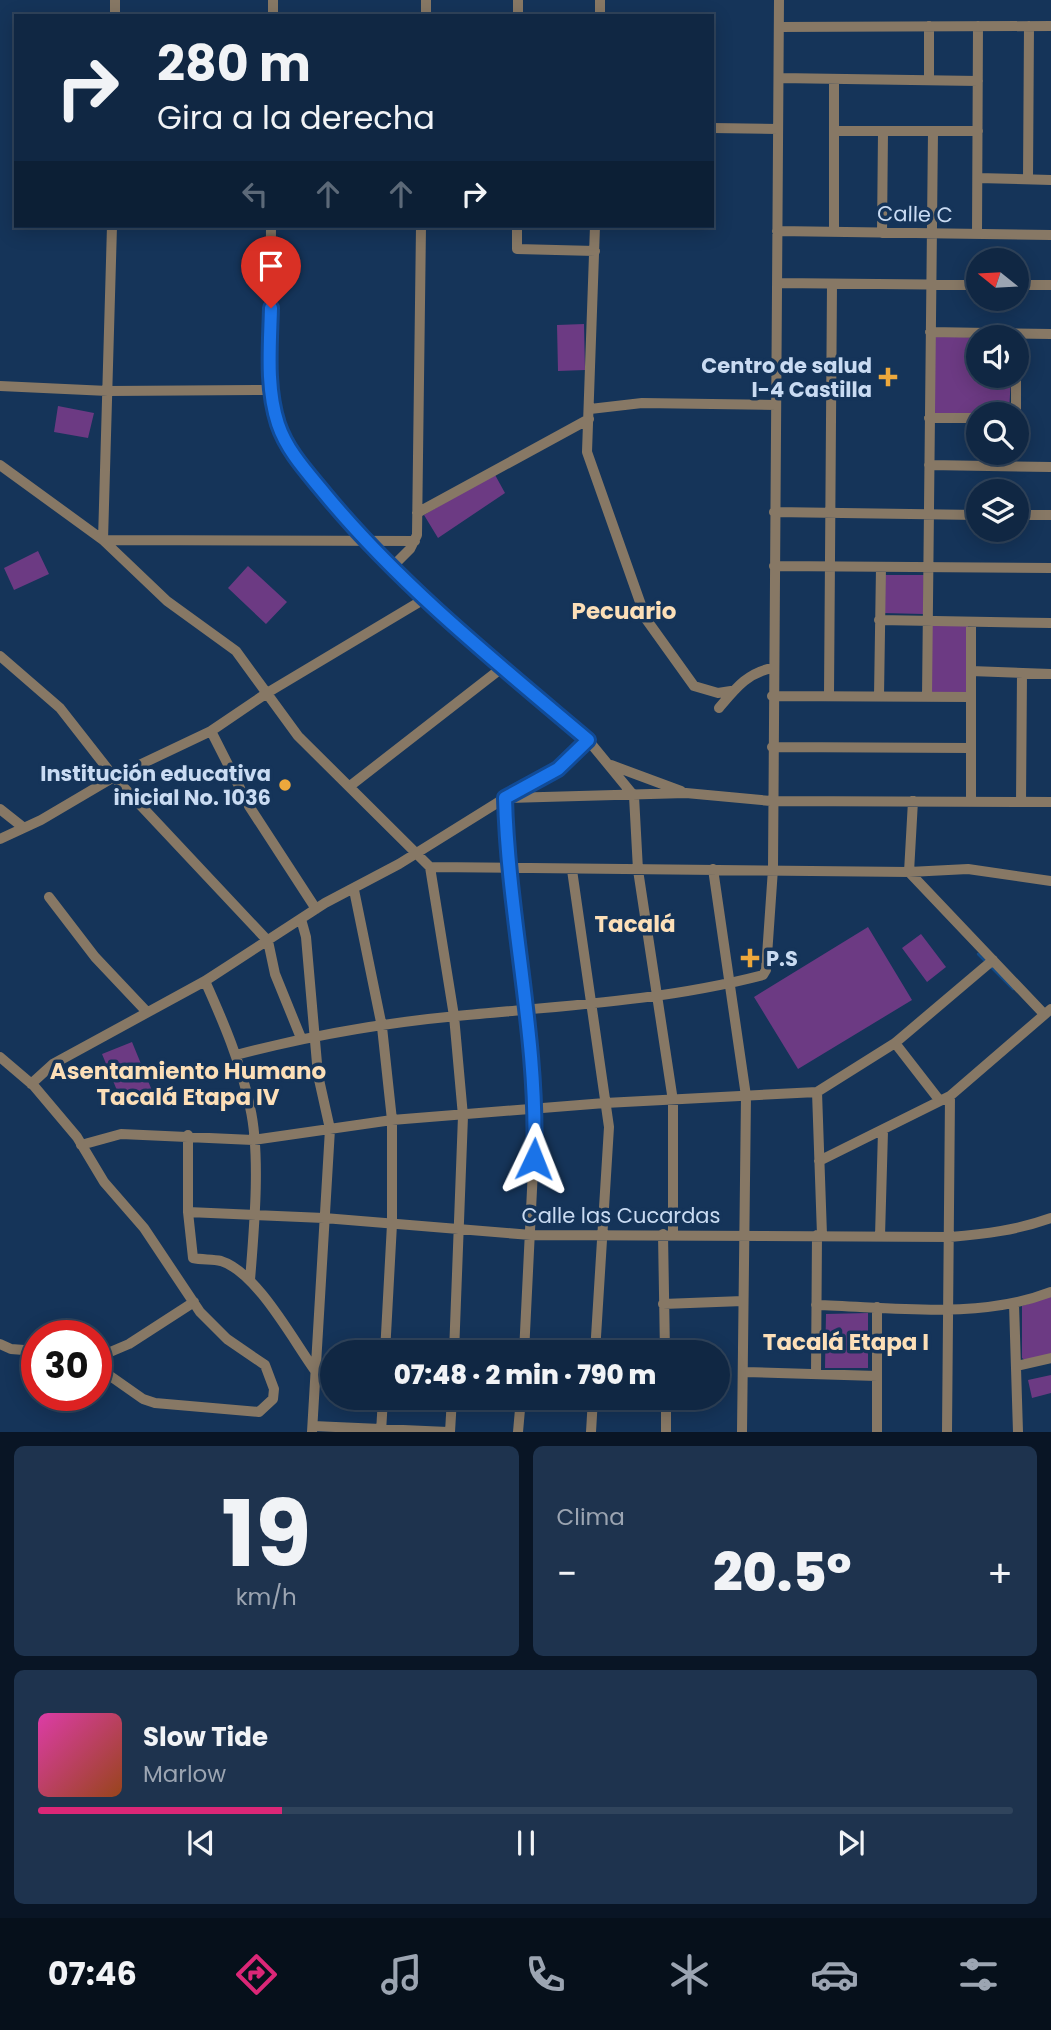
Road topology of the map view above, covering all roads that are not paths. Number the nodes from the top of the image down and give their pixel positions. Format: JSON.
{"nodes":[{"id":1,"x":779,"y":0,"type":"edge"},
{"id":2,"x":929,"y":26,"type":"junction"},
{"id":3,"x":978,"y":26,"type":"junction"},
{"id":4,"x":1029,"y":26,"type":"junction"},
{"id":5,"x":1051,"y":26,"type":"edge"},
{"id":6,"x":779,"y":27,"type":"junction"},
{"id":7,"x":779,"y":78,"type":"junction"},
{"id":8,"x":834,"y":79,"type":"junction"},
{"id":9,"x":929,"y":80,"type":"junction"},
{"id":10,"x":978,"y":81,"type":"junction"},
{"id":11,"x":714,"y":128,"type":"edge"},
{"id":12,"x":778,"y":129,"type":"junction"},
{"id":13,"x":834,"y":131,"type":"junction"},
{"id":14,"x":883,"y":131,"type":"junction"},
{"id":15,"x":933,"y":131,"type":"junction"},
{"id":16,"x":978,"y":131,"type":"junction"},
{"id":17,"x":978,"y":178,"type":"junction"},
{"id":18,"x":1028,"y":179,"type":"junction"},
{"id":19,"x":1051,"y":180,"type":"edge"},
{"id":20,"x":112,"y":228,"type":"edge"},
{"id":21,"x":271,"y":228,"type":"edge"},
{"id":22,"x":421,"y":228,"type":"edge"},
{"id":23,"x":517,"y":228,"type":"edge"},
{"id":24,"x":595,"y":228,"type":"edge"},
{"id":25,"x":778,"y":231,"type":"junction"},
{"id":26,"x":835,"y":232,"type":"junction"},
{"id":27,"x":882,"y":233,"type":"junction"},
{"id":28,"x":933,"y":233,"type":"junction"},
{"id":29,"x":977,"y":234,"type":"junction"},
{"id":30,"x":1051,"y":235,"type":"edge"},
{"id":31,"x":595,"y":251,"type":"junction"},
{"id":32,"x":777,"y":283,"type":"junction"},
{"id":33,"x":832,"y":284,"type":"junction"},
{"id":34,"x":931,"y":285,"type":"junction"},
{"id":35,"x":966,"y":285,"type":"edge"},
{"id":36,"x":1029,"y":285,"type":"edge"},
{"id":37,"x":1051,"y":285,"type":"edge"},
{"id":38,"x":930,"y":332,"type":"junction"},
{"id":39,"x":966,"y":334,"type":"edge"},
{"id":40,"x":1051,"y":334,"type":"edge"},
{"id":41,"x":1029,"y":335,"type":"edge"},
{"id":42,"x":0,"y":386,"type":"edge"},
{"id":43,"x":270,"y":390,"type":"junction"},
{"id":44,"x":108,"y":391,"type":"junction"},
{"id":45,"x":776,"y":405,"type":"junction"},
{"id":46,"x":589,"y":414,"type":"junction"},
{"id":47,"x":929,"y":418,"type":"junction"},
{"id":48,"x":966,"y":418,"type":"edge"},
{"id":49,"x":0,"y":465,"type":"edge"},
{"id":50,"x":929,"y":466,"type":"junction"},
{"id":51,"x":1016,"y":467,"type":"joint"},
{"id":52,"x":1051,"y":467,"type":"edge"},
{"id":53,"x":774,"y":512,"type":"junction"},
{"id":54,"x":417,"y":513,"type":"junction"},
{"id":55,"x":830,"y":513,"type":"junction"},
{"id":56,"x":929,"y":515,"type":"junction"},
{"id":57,"x":966,"y":515,"type":"edge"},
{"id":58,"x":1029,"y":515,"type":"edge"},
{"id":59,"x":1051,"y":515,"type":"edge"},
{"id":60,"x":103,"y":540,"type":"junction"},
{"id":61,"x":415,"y":541,"type":"junction"},
{"id":62,"x":365,"y":542,"type":"junction"},
{"id":63,"x":774,"y":566,"type":"junction"},
{"id":64,"x":829,"y":566,"type":"junction"},
{"id":65,"x":392,"y":567,"type":"junction"},
{"id":66,"x":881,"y":567,"type":"junction"},
{"id":67,"x":928,"y":567,"type":"junction"},
{"id":68,"x":1051,"y":568,"type":"edge"},
{"id":69,"x":426,"y":598,"type":"junction"},
{"id":70,"x":879,"y":620,"type":"junction"},
{"id":71,"x":929,"y":621,"type":"junction"},
{"id":72,"x":971,"y":622,"type":"junction"},
{"id":73,"x":1051,"y":623,"type":"edge"},
{"id":74,"x":0,"y":656,"type":"edge"},
{"id":75,"x":503,"y":667,"type":"junction"},
{"id":76,"x":773,"y":668,"type":"junction"},
{"id":77,"x":971,"y":671,"type":"junction"},
{"id":78,"x":1021,"y":673,"type":"junction"},
{"id":79,"x":1051,"y":674,"type":"edge"},
{"id":80,"x":731,"y":691,"type":"junction"},
{"id":81,"x":267,"y":693,"type":"junction"},
{"id":82,"x":829,"y":695,"type":"junction"},
{"id":83,"x":772,"y":696,"type":"junction"},
{"id":84,"x":878,"y":696,"type":"junction"},
{"id":85,"x":927,"y":696,"type":"junction"},
{"id":86,"x":971,"y":697,"type":"junction"},
{"id":87,"x":719,"y":708,"type":"dead end"},
{"id":88,"x":211,"y":731,"type":"junction"},
{"id":89,"x":588,"y":740,"type":"junction"},
{"id":90,"x":772,"y":747,"type":"junction"},
{"id":91,"x":971,"y":748,"type":"junction"},
{"id":92,"x":611,"y":765,"type":"junction"},
{"id":93,"x":114,"y":776,"type":"junction"},
{"id":94,"x":350,"y":786,"type":"junction"},
{"id":95,"x":685,"y":793,"type":"junction"},
{"id":96,"x":634,"y":796,"type":"junction"},
{"id":97,"x":505,"y":798,"type":"junction"},
{"id":98,"x":771,"y":801,"type":"junction"},
{"id":99,"x":912,"y":802,"type":"junction"},
{"id":100,"x":971,"y":802,"type":"junction"},
{"id":101,"x":1021,"y":802,"type":"junction"},
{"id":102,"x":1051,"y":802,"type":"edge"},
{"id":103,"x":0,"y":809,"type":"edge"},
{"id":104,"x":24,"y":828,"type":"junction"},
{"id":105,"x":0,"y":839,"type":"edge"},
{"id":106,"x":416,"y":851,"type":"junction"},
{"id":107,"x":430,"y":867,"type":"junction"},
{"id":108,"x":507,"y":868,"type":"junction"},
{"id":109,"x":713,"y":869,"type":"junction"},
{"id":110,"x":772,"y":869,"type":"junction"},
{"id":111,"x":572,"y":870,"type":"junction"},
{"id":112,"x":638,"y":870,"type":"junction"},
{"id":113,"x":908,"y":872,"type":"junction"},
{"id":114,"x":1051,"y":881,"type":"edge"},
{"id":115,"x":354,"y":890,"type":"junction"},
{"id":116,"x":49,"y":897,"type":"dead end"},
{"id":117,"x":316,"y":909,"type":"junction"},
{"id":118,"x":301,"y":919,"type":"junction"},
{"id":119,"x":268,"y":941,"type":"junction"},
{"id":120,"x":993,"y":960,"type":"junction"},
{"id":121,"x":205,"y":981,"type":"junction"},
{"id":122,"x":730,"y":984,"type":"junction"},
{"id":123,"x":656,"y":993,"type":"junction"},
{"id":124,"x":592,"y":1006,"type":"junction"},
{"id":125,"x":146,"y":1011,"type":"junction"},
{"id":126,"x":524,"y":1011,"type":"junction"},
{"id":127,"x":1048,"y":1012,"type":"edge"},
{"id":128,"x":454,"y":1016,"type":"junction"},
{"id":129,"x":382,"y":1027,"type":"junction"},
{"id":130,"x":313,"y":1036,"type":"junction"},
{"id":131,"x":301,"y":1038,"type":"junction"},
{"id":132,"x":895,"y":1043,"type":"junction"},
{"id":133,"x":236,"y":1055,"type":"junction"},
{"id":134,"x":0,"y":1057,"type":"edge"},
{"id":135,"x":31,"y":1084,"type":"junction"},
{"id":136,"x":817,"y":1092,"type":"junction"},
{"id":137,"x":746,"y":1096,"type":"junction"},
{"id":138,"x":945,"y":1099,"type":"junction"},
{"id":139,"x":673,"y":1101,"type":"junction"},
{"id":140,"x":606,"y":1103,"type":"junction"},
{"id":141,"x":536,"y":1108,"type":"junction"},
{"id":142,"x":463,"y":1116,"type":"junction"},
{"id":143,"x":392,"y":1120,"type":"junction"},
{"id":144,"x":330,"y":1129,"type":"junction"},
{"id":145,"x":883,"y":1131,"type":"junction"},
{"id":146,"x":188,"y":1135,"type":"junction"},
{"id":147,"x":253,"y":1140,"type":"junction"},
{"id":148,"x":81,"y":1145,"type":"junction"},
{"id":149,"x":819,"y":1161,"type":"junction"},
{"id":150,"x":188,"y":1212,"type":"junction"},
{"id":151,"x":253,"y":1214,"type":"junction"},
{"id":152,"x":324,"y":1218,"type":"junction"},
{"id":153,"x":1051,"y":1218,"type":"edge"},
{"id":154,"x":392,"y":1224,"type":"junction"},
{"id":155,"x":460,"y":1229,"type":"junction"},
{"id":156,"x":668,"y":1234,"type":"junction"},
{"id":157,"x":531,"y":1235,"type":"junction"},
{"id":158,"x":746,"y":1235,"type":"junction"},
{"id":159,"x":820,"y":1235,"type":"junction"},
{"id":160,"x":600,"y":1236,"type":"junction"},
{"id":161,"x":880,"y":1236,"type":"junction"},
{"id":162,"x":950,"y":1237,"type":"junction"},
{"id":163,"x":250,"y":1280,"type":"junction"},
{"id":164,"x":1051,"y":1292,"type":"edge"},
{"id":165,"x":743,"y":1301,"type":"junction"},
{"id":166,"x":194,"y":1302,"type":"junction"},
{"id":167,"x":663,"y":1304,"type":"junction"},
{"id":168,"x":1014,"y":1304,"type":"junction"},
{"id":169,"x":816,"y":1305,"type":"junction"},
{"id":170,"x":877,"y":1307,"type":"junction"},
{"id":171,"x":948,"y":1309,"type":"junction"},
{"id":172,"x":386,"y":1340,"type":"edge"},
{"id":173,"x":455,"y":1340,"type":"edge"},
{"id":174,"x":525,"y":1340,"type":"edge"},
{"id":175,"x":596,"y":1340,"type":"edge"},
{"id":176,"x":664,"y":1340,"type":"edge"},
{"id":177,"x":0,"y":1344,"type":"edge"},
{"id":178,"x":21,"y":1348,"type":"edge"},
{"id":179,"x":112,"y":1351,"type":"edge"},
{"id":180,"x":1051,"y":1358,"type":"edge"},
{"id":181,"x":1017,"y":1366,"type":"junction"},
{"id":182,"x":316,"y":1372,"type":"junction"},
{"id":183,"x":744,"y":1372,"type":"junction"},
{"id":184,"x":816,"y":1374,"type":"junction"},
{"id":185,"x":877,"y":1376,"type":"junction"},
{"id":186,"x":112,"y":1377,"type":"edge"},
{"id":187,"x":382,"y":1410,"type":"edge"},
{"id":188,"x":451,"y":1410,"type":"edge"},
{"id":189,"x":520,"y":1410,"type":"edge"},
{"id":190,"x":592,"y":1410,"type":"edge"},
{"id":191,"x":666,"y":1410,"type":"edge"},
{"id":192,"x":313,"y":1429,"type":"edge"},
{"id":193,"x":381,"y":1430,"type":"edge"},
{"id":194,"x":449,"y":1432,"type":"edge"},
{"id":195,"x":518,"y":1432,"type":"edge"},
{"id":196,"x":591,"y":1432,"type":"edge"},
{"id":197,"x":666,"y":1432,"type":"edge"},
{"id":198,"x":743,"y":1432,"type":"edge"},
{"id":199,"x":877,"y":1432,"type":"edge"},
{"id":200,"x":947,"y":1432,"type":"edge"},
{"id":201,"x":1018,"y":1432,"type":"edge"}],
"edges":[{"from":1,"to":6,"type":"street"},
{"from":2,"to":3,"type":"street"},
{"from":2,"to":6,"type":"street"},
{"from":2,"to":9,"type":"street"},
{"from":3,"to":4,"type":"street"},
{"from":3,"to":10,"type":"street"},
{"from":4,"to":5,"type":"street"},
{"from":4,"to":18,"type":"street"},
{"from":6,"to":7,"type":"street"},
{"from":7,"to":8,"type":"street"},
{"from":7,"to":12,"type":"street"},
{"from":8,"to":9,"type":"street"},
{"from":8,"to":13,"type":"street"},
{"from":9,"to":10,"type":"street"},
{"from":10,"to":16,"type":"street"},
{"from":11,"to":12,"type":"street"},
{"from":12,"to":25,"type":"street"},
{"from":13,"to":14,"type":"street"},
{"from":13,"to":26,"type":"street"},
{"from":14,"to":15,"type":"street"},
{"from":14,"to":27,"type":"street"},
{"from":15,"to":16,"type":"street"},
{"from":15,"to":28,"type":"street"},
{"from":16,"to":17,"type":"street"},
{"from":17,"to":18,"type":"street"},
{"from":17,"to":29,"type":"street"},
{"from":18,"to":19,"type":"street"},
{"from":20,"to":44,"type":"street"},
{"from":21,"to":43,"type":"street"},
{"from":22,"to":54,"type":"street"},
{"from":23,"to":31,"type":"street"},
{"from":24,"to":31,"type":"street"},
{"from":25,"to":26,"type":"street","name":"Calle C"},
{"from":25,"to":32,"type":"street"},
{"from":26,"to":27,"type":"street","name":"Calle C"},
{"from":27,"to":28,"type":"street","name":"Calle C"},
{"from":28,"to":29,"type":"street","name":"Calle C"},
{"from":28,"to":34,"type":"street"},
{"from":29,"to":30,"type":"street","name":"Calle C"},
{"from":31,"to":46,"type":"street"},
{"from":32,"to":33,"type":"street"},
{"from":32,"to":45,"type":"street"},
{"from":33,"to":34,"type":"street"},
{"from":33,"to":55,"type":"street"},
{"from":34,"to":35,"type":"street"},
{"from":34,"to":38,"type":"street"},
{"from":36,"to":37,"type":"street"},
{"from":38,"to":39,"type":"street"},
{"from":38,"to":47,"type":"street"},
{"from":40,"to":41,"type":"street"},
{"from":42,"to":44,"type":"street"},
{"from":43,"to":44,"type":"street"},
{"from":43,"to":62,"type":"street"},
{"from":44,"to":60,"type":"street"},
{"from":45,"to":46,"type":"street"},
{"from":45,"to":53,"type":"street"},
{"from":46,"to":54,"type":"street"},
{"from":46,"to":80,"type":"street"},
{"from":47,"to":48,"type":"street"},
{"from":47,"to":50,"type":"street"},
{"from":49,"to":60,"type":"street"},
{"from":50,"to":51,"type":"street"},
{"from":50,"to":56,"type":"street"},
{"from":51,"to":52,"type":"street"},
{"from":53,"to":55,"type":"street"},
{"from":53,"to":63,"type":"street"},
{"from":54,"to":61,"type":"street"},
{"from":55,"to":56,"type":"street"},
{"from":55,"to":64,"type":"street"},
{"from":56,"to":57,"type":"street"},
{"from":56,"to":67,"type":"street"},
{"from":58,"to":59,"type":"street"},
{"from":60,"to":62,"type":"street"},
{"from":60,"to":81,"type":"street"},
{"from":61,"to":62,"type":"street"},
{"from":61,"to":65,"type":"street"},
{"from":62,"to":65,"type":"street"},
{"from":63,"to":64,"type":"street"},
{"from":63,"to":76,"type":"street"},
{"from":64,"to":66,"type":"street"},
{"from":64,"to":82,"type":"street"},
{"from":65,"to":69,"type":"street"},
{"from":66,"to":67,"type":"street"},
{"from":66,"to":70,"type":"street"},
{"from":67,"to":68,"type":"street"},
{"from":67,"to":71,"type":"street"},
{"from":69,"to":75,"type":"street"},
{"from":69,"to":81,"type":"street"},
{"from":70,"to":71,"type":"street"},
{"from":70,"to":84,"type":"street"},
{"from":71,"to":72,"type":"street"},
{"from":71,"to":85,"type":"street"},
{"from":72,"to":73,"type":"street"},
{"from":72,"to":77,"type":"street"},
{"from":74,"to":93,"type":"street"},
{"from":75,"to":89,"type":"street"},
{"from":75,"to":94,"type":"street"},
{"from":76,"to":80,"type":"street"},
{"from":76,"to":83,"type":"street"},
{"from":77,"to":78,"type":"street"},
{"from":77,"to":86,"type":"street"},
{"from":78,"to":79,"type":"street"},
{"from":78,"to":101,"type":"street"},
{"from":80,"to":87,"type":"street"},
{"from":81,"to":88,"type":"street"},
{"from":81,"to":94,"type":"street"},
{"from":82,"to":83,"type":"street"},
{"from":82,"to":84,"type":"street"},
{"from":83,"to":90,"type":"street"},
{"from":84,"to":85,"type":"street"},
{"from":85,"to":86,"type":"street"},
{"from":86,"to":91,"type":"street"},
{"from":88,"to":93,"type":"street"},
{"from":88,"to":117,"type":"street"},
{"from":89,"to":92,"type":"street"},
{"from":89,"to":97,"type":"street"},
{"from":90,"to":91,"type":"street"},
{"from":90,"to":98,"type":"street"},
{"from":91,"to":100,"type":"street"},
{"from":92,"to":95,"type":"street"},
{"from":92,"to":96,"type":"street"},
{"from":93,"to":104,"type":"street"},
{"from":93,"to":119,"type":"street"},
{"from":94,"to":106,"type":"street"},
{"from":95,"to":96,"type":"street"},
{"from":95,"to":98,"type":"street"},
{"from":96,"to":97,"type":"street"},
{"from":96,"to":112,"type":"street"},
{"from":97,"to":106,"type":"street"},
{"from":97,"to":108,"type":"street"},
{"from":98,"to":99,"type":"street"},
{"from":98,"to":110,"type":"street"},
{"from":99,"to":100,"type":"street"},
{"from":99,"to":113,"type":"street"},
{"from":100,"to":101,"type":"street"},
{"from":101,"to":102,"type":"street"},
{"from":103,"to":104,"type":"street"},
{"from":104,"to":105,"type":"street"},
{"from":106,"to":107,"type":"street"},
{"from":106,"to":115,"type":"street"},
{"from":107,"to":108,"type":"street"},
{"from":107,"to":128,"type":"street"},
{"from":108,"to":111,"type":"street"},
{"from":108,"to":126,"type":"street"},
{"from":109,"to":110,"type":"street"},
{"from":109,"to":112,"type":"street"},
{"from":109,"to":122,"type":"street"},
{"from":110,"to":113,"type":"street"},
{"from":110,"to":122,"type":"street"},
{"from":111,"to":112,"type":"street"},
{"from":111,"to":124,"type":"street"},
{"from":112,"to":123,"type":"street"},
{"from":113,"to":114,"type":"street"},
{"from":113,"to":120,"type":"street"},
{"from":115,"to":117,"type":"street"},
{"from":115,"to":129,"type":"street"},
{"from":116,"to":125,"type":"street"},
{"from":117,"to":118,"type":"street"},
{"from":118,"to":119,"type":"street"},
{"from":118,"to":130,"type":"street"},
{"from":119,"to":121,"type":"street"},
{"from":119,"to":131,"type":"street"},
{"from":120,"to":127,"type":"street"},
{"from":120,"to":132,"type":"street"},
{"from":121,"to":125,"type":"street"},
{"from":121,"to":133,"type":"street"},
{"from":122,"to":123,"type":"street"},
{"from":122,"to":137,"type":"street"},
{"from":123,"to":124,"type":"street"},
{"from":123,"to":139,"type":"street"},
{"from":124,"to":126,"type":"street"},
{"from":124,"to":140,"type":"street"},
{"from":125,"to":135,"type":"street"},
{"from":126,"to":128,"type":"street"},
{"from":126,"to":141,"type":"street"},
{"from":127,"to":138,"type":"street"},
{"from":128,"to":129,"type":"street"},
{"from":128,"to":142,"type":"street"},
{"from":129,"to":130,"type":"street"},
{"from":129,"to":143,"type":"street"},
{"from":130,"to":131,"type":"street"},
{"from":130,"to":144,"type":"street"},
{"from":131,"to":133,"type":"street"},
{"from":132,"to":136,"type":"street"},
{"from":132,"to":138,"type":"street"},
{"from":133,"to":147,"type":"street"},
{"from":134,"to":135,"type":"street"},
{"from":135,"to":148,"type":"street"},
{"from":136,"to":137,"type":"street"},
{"from":136,"to":149,"type":"street"},
{"from":137,"to":139,"type":"street"},
{"from":137,"to":158,"type":"street"},
{"from":138,"to":145,"type":"street"},
{"from":138,"to":162,"type":"street"},
{"from":139,"to":140,"type":"street"},
{"from":139,"to":156,"type":"street"},
{"from":140,"to":141,"type":"street"},
{"from":140,"to":160,"type":"street"},
{"from":141,"to":142,"type":"street"},
{"from":141,"to":157,"type":"street"},
{"from":142,"to":143,"type":"street"},
{"from":142,"to":155,"type":"street"},
{"from":143,"to":144,"type":"street"},
{"from":143,"to":154,"type":"street"},
{"from":144,"to":147,"type":"street"},
{"from":144,"to":152,"type":"street"},
{"from":145,"to":149,"type":"street"},
{"from":145,"to":161,"type":"street"},
{"from":146,"to":147,"type":"street"},
{"from":146,"to":148,"type":"street"},
{"from":146,"to":150,"type":"street"},
{"from":147,"to":151,"type":"street"},
{"from":148,"to":166,"type":"street"},
{"from":149,"to":159,"type":"street"},
{"from":150,"to":151,"type":"street","name":"Calle las Cucardas"},
{"from":150,"to":163,"type":"street"},
{"from":151,"to":152,"type":"street","name":"Calle las Cucardas"},
{"from":151,"to":163,"type":"street"},
{"from":152,"to":154,"type":"street","name":"Calle las Cucardas"},
{"from":152,"to":182,"type":"street"},
{"from":153,"to":162,"type":"street","name":"Calle las Cucardas"},
{"from":154,"to":155,"type":"street","name":"Calle las Cucardas"},
{"from":154,"to":172,"type":"street"},
{"from":155,"to":157,"type":"street","name":"Calle las Cucardas"},
{"from":155,"to":173,"type":"street"},
{"from":156,"to":158,"type":"street","name":"Calle las Cucardas"},
{"from":156,"to":160,"type":"street","name":"Calle las Cucardas"},
{"from":156,"to":167,"type":"street"},
{"from":157,"to":160,"type":"street","name":"Calle las Cucardas"},
{"from":157,"to":174,"type":"street"},
{"from":158,"to":159,"type":"street","name":"Calle las Cucardas"},
{"from":158,"to":165,"type":"street"},
{"from":159,"to":161,"type":"street","name":"Calle las Cucardas"},
{"from":159,"to":169,"type":"street"},
{"from":160,"to":175,"type":"street"},
{"from":161,"to":162,"type":"street","name":"Calle las Cucardas"},
{"from":162,"to":171,"type":"street"},
{"from":163,"to":182,"type":"street"},
{"from":164,"to":168,"type":"street"},
{"from":165,"to":167,"type":"street"},
{"from":165,"to":183,"type":"street"},
{"from":166,"to":179,"type":"street"},
{"from":166,"to":186,"type":"street"},
{"from":167,"to":176,"type":"street"},
{"from":168,"to":171,"type":"street"},
{"from":168,"to":181,"type":"street"},
{"from":169,"to":170,"type":"street"},
{"from":169,"to":184,"type":"street"},
{"from":170,"to":171,"type":"street"},
{"from":170,"to":185,"type":"street"},
{"from":171,"to":200,"type":"street"},
{"from":177,"to":178,"type":"street"},
{"from":180,"to":181,"type":"street"},
{"from":181,"to":201,"type":"street"},
{"from":182,"to":192,"type":"street"},
{"from":183,"to":184,"type":"street"},
{"from":183,"to":198,"type":"street"},
{"from":184,"to":185,"type":"street"},
{"from":185,"to":199,"type":"street"},
{"from":187,"to":193,"type":"street"},
{"from":188,"to":194,"type":"street"},
{"from":189,"to":195,"type":"street"},
{"from":190,"to":196,"type":"street"},
{"from":191,"to":197,"type":"street"},
{"from":192,"to":193,"type":"street"},
{"from":193,"to":194,"type":"street"}]}
